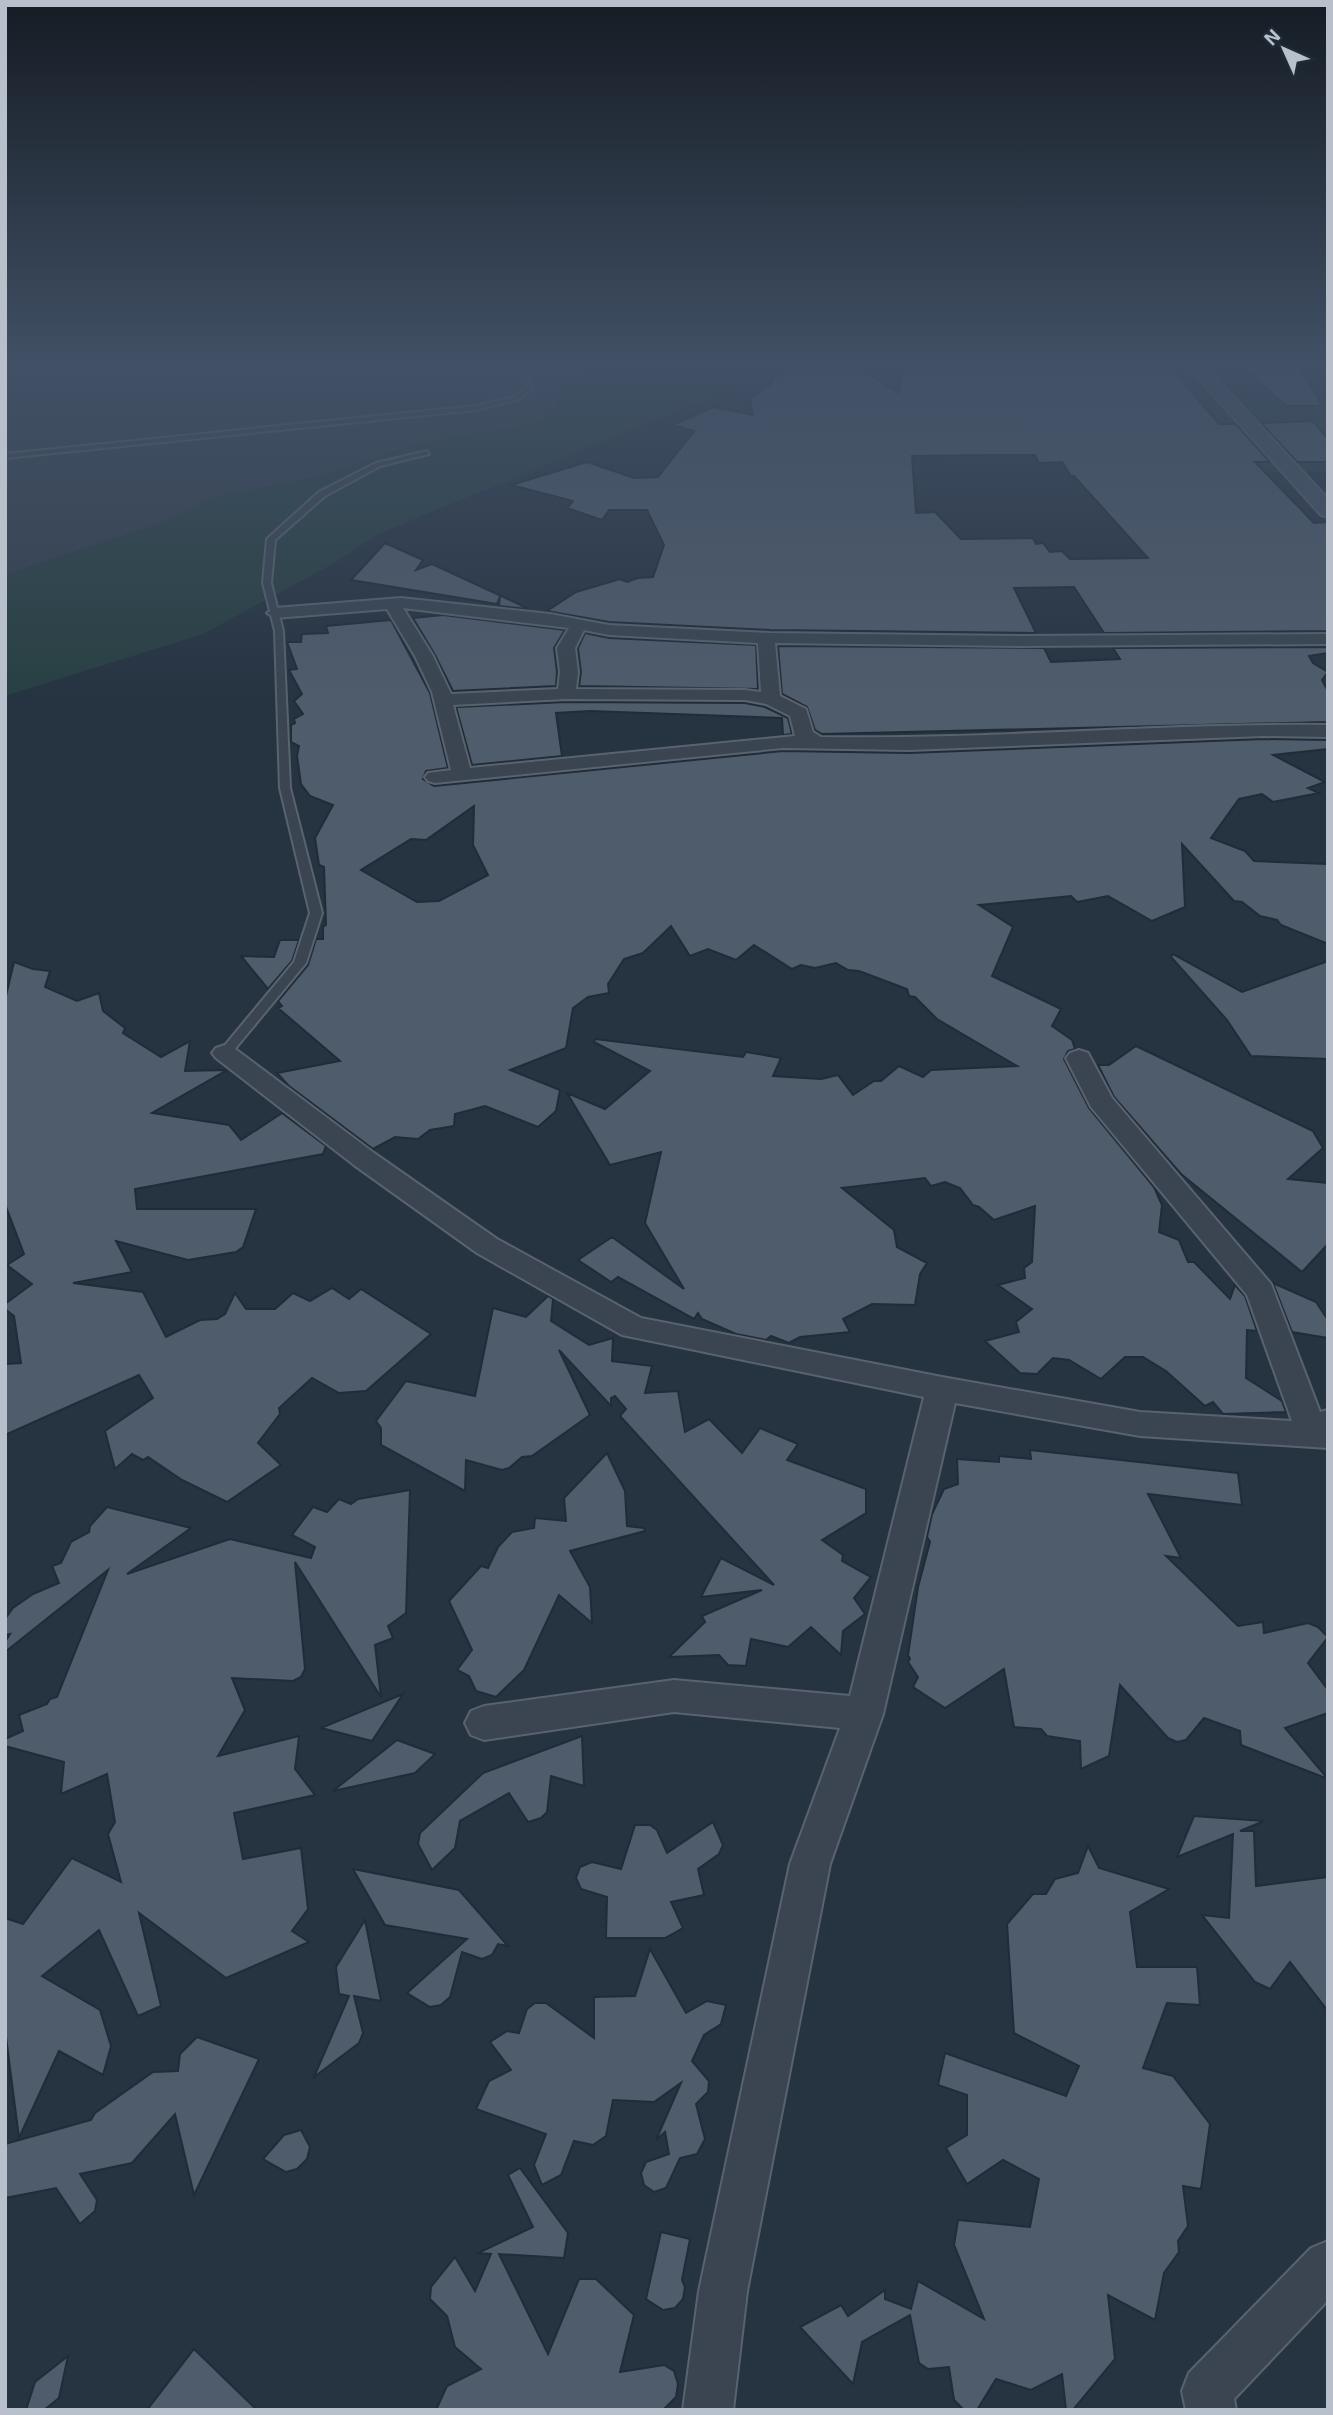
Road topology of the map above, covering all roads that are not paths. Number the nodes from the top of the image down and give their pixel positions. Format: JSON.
{"nodes":[{"id":1,"x":357,"y":475,"type":"edge"},
{"id":2,"x":1294,"y":475,"type":"edge"},
{"id":3,"x":1328,"y":512,"type":"edge"},
{"id":4,"x":391,"y":604,"type":"junction"},
{"id":5,"x":275,"y":613,"type":"junction"},
{"id":6,"x":579,"y":624,"type":"junction"},
{"id":7,"x":766,"y":638,"type":"junction"},
{"id":8,"x":1328,"y":639,"type":"edge"},
{"id":9,"x":566,"y":694,"type":"junction"},
{"id":10,"x":771,"y":699,"type":"junction"},
{"id":11,"x":442,"y":700,"type":"junction"},
{"id":12,"x":1328,"y":731,"type":"edge"},
{"id":13,"x":818,"y":743,"type":"junction"},
{"id":14,"x":461,"y":772,"type":"junction"},
{"id":15,"x":435,"y":777,"type":"dead end"},
{"id":16,"x":225,"y":1053,"type":"joint"},
{"id":17,"x":1079,"y":1058,"type":"dead end"},
{"id":18,"x":942,"y":1389,"type":"junction"},
{"id":19,"x":1322,"y":1430,"type":"edge"},
{"id":20,"x":864,"y":1714,"type":"junction"},
{"id":21,"x":484,"y":1723,"type":"dead end"},
{"id":22,"x":1328,"y":2265,"type":"edge"},
{"id":23,"x":708,"y":2410,"type":"edge"},
{"id":24,"x":1211,"y":2410,"type":"edge"}],
"edges":[{"from":1,"to":5,"type":"lane"},
{"from":2,"to":3,"type":"main road"},
{"from":4,"to":5,"type":"street"},
{"from":4,"to":6,"type":"street"},
{"from":4,"to":11,"type":"street"},
{"from":5,"to":16,"type":"lane"},
{"from":6,"to":7,"type":"street"},
{"from":6,"to":9,"type":"street"},
{"from":7,"to":8,"type":"street"},
{"from":7,"to":10,"type":"street"},
{"from":9,"to":10,"type":"street"},
{"from":9,"to":11,"type":"street"},
{"from":10,"to":13,"type":"street"},
{"from":11,"to":14,"type":"street"},
{"from":12,"to":13,"type":"street"},
{"from":13,"to":14,"type":"street"},
{"from":14,"to":15,"type":"street"},
{"from":16,"to":18,"type":"street"},
{"from":17,"to":19,"type":"street"},
{"from":18,"to":19,"type":"street"},
{"from":18,"to":20,"type":"street"},
{"from":20,"to":21,"type":"street"},
{"from":20,"to":23,"type":"street"},
{"from":22,"to":24,"type":"street"}]}
